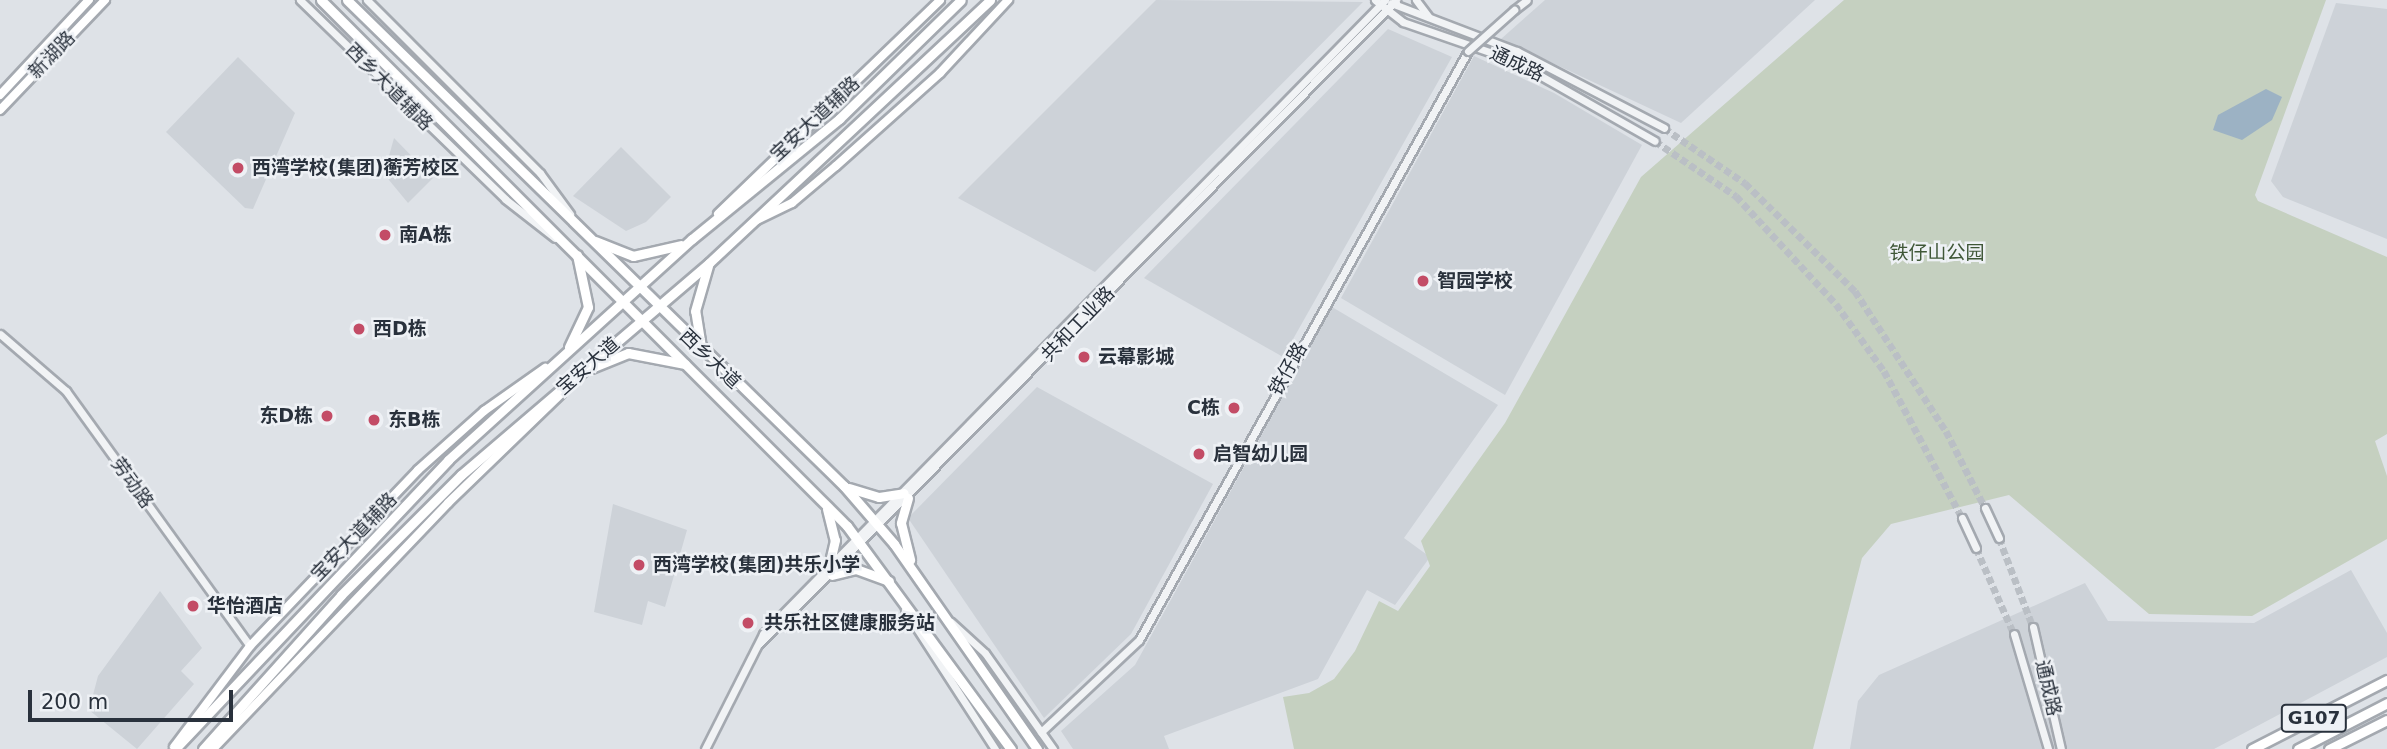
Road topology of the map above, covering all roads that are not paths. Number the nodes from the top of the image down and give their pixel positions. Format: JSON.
{"nodes":[{"id":1,"x":89,"y":0,"type":"edge"},
{"id":2,"x":104,"y":0,"type":"edge"},
{"id":3,"x":300,"y":0,"type":"edge"},
{"id":4,"x":321,"y":0,"type":"edge"},
{"id":5,"x":347,"y":0,"type":"edge"},
{"id":6,"x":367,"y":0,"type":"edge"},
{"id":7,"x":940,"y":0,"type":"edge"},
{"id":8,"x":961,"y":0,"type":"edge"},
{"id":9,"x":990,"y":0,"type":"edge"},
{"id":10,"x":1008,"y":0,"type":"edge"},
{"id":11,"x":1416,"y":0,"type":"edge"},
{"id":12,"x":1527,"y":0,"type":"edge"},
{"id":13,"x":1386,"y":3,"type":"edge"},
{"id":14,"x":1432,"y":20,"type":"junction"},
{"id":15,"x":0,"y":95,"type":"edge"},
{"id":16,"x":0,"y":110,"type":"edge"},
{"id":17,"x":1664,"y":128,"type":"tunnel mouth"},
{"id":18,"x":1655,"y":141,"type":"tunnel mouth"},
{"id":19,"x":757,"y":220,"type":"junction"},
{"id":20,"x":587,"y":237,"type":"junction"},
{"id":21,"x":692,"y":239,"type":"junction"},
{"id":22,"x":576,"y":253,"type":"junction"},
{"id":23,"x":709,"y":263,"type":"junction"},
{"id":24,"x":638,"y":287,"type":"junction"},
{"id":25,"x":625,"y":300,"type":"junction"},
{"id":26,"x":657,"y":306,"type":"junction"},
{"id":27,"x":642,"y":320,"type":"junction"},
{"id":28,"x":0,"y":334,"type":"edge"},
{"id":29,"x":703,"y":352,"type":"junction"},
{"id":30,"x":565,"y":354,"type":"junction"},
{"id":31,"x":687,"y":365,"type":"junction"},
{"id":32,"x":580,"y":374,"type":"junction"},
{"id":33,"x":844,"y":486,"type":"junction"},
{"id":34,"x":906,"y":496,"type":"junction"},
{"id":35,"x":823,"y":501,"type":"junction"},
{"id":36,"x":1985,"y":508,"type":"tunnel mouth"},
{"id":37,"x":1962,"y":518,"type":"tunnel mouth"},
{"id":38,"x":878,"y":524,"type":"junction"},
{"id":39,"x":1999,"y":538,"type":"tunnel mouth"},
{"id":40,"x":860,"y":542,"type":"junction"},
{"id":41,"x":1976,"y":548,"type":"tunnel mouth"},
{"id":42,"x":830,"y":572,"type":"junction"},
{"id":43,"x":915,"y":572,"type":"junction"},
{"id":44,"x":894,"y":584,"type":"junction"},
{"id":45,"x":946,"y":618,"type":"junction"},
{"id":46,"x":2033,"y":627,"type":"tunnel mouth"},
{"id":47,"x":2014,"y":634,"type":"tunnel mouth"},
{"id":48,"x":250,"y":646,"type":"junction"},
{"id":49,"x":2387,"y":678,"type":"edge"},
{"id":50,"x":2387,"y":702,"type":"edge"},
{"id":51,"x":2387,"y":720,"type":"edge"},
{"id":52,"x":1041,"y":732,"type":"junction"},
{"id":53,"x":173,"y":749,"type":"edge"},
{"id":54,"x":203,"y":749,"type":"edge"},
{"id":55,"x":213,"y":749,"type":"edge"},
{"id":56,"x":705,"y":749,"type":"edge"},
{"id":57,"x":995,"y":749,"type":"edge"},
{"id":58,"x":1011,"y":749,"type":"edge"},
{"id":59,"x":1037,"y":749,"type":"edge"},
{"id":60,"x":1053,"y":749,"type":"edge"},
{"id":61,"x":2048,"y":749,"type":"edge"},
{"id":62,"x":2061,"y":749,"type":"edge"},
{"id":63,"x":2252,"y":749,"type":"edge"},
{"id":64,"x":2298,"y":749,"type":"edge"},
{"id":65,"x":2329,"y":749,"type":"edge"}],
"edges":[{"from":1,"to":15,"type":"main road","name":"新湖路"},
{"from":2,"to":16,"type":"main road","name":"新湖路"},
{"from":3,"to":22,"type":"street","name":"西乡大道辅路"},
{"from":4,"to":22,"type":"main road","name":"西乡大道"},
{"from":5,"to":20,"type":"main road","name":"西乡大道"},
{"from":6,"to":20,"type":"street"},
{"from":7,"to":21,"type":"main road","name":"宝安大道辅路"},
{"from":8,"to":21,"type":"main road","name":"宝安大道"},
{"from":9,"to":19,"type":"main road","name":"宝安大道"},
{"from":10,"to":19,"type":"main road"},
{"from":11,"to":14,"type":"street"},
{"from":12,"to":52,"type":"street","name":"铁仔路","bridge":true},
{"from":13,"to":14,"type":"street","name":"通成路"},
{"from":13,"to":18,"type":"street","name":"通成路"},
{"from":13,"to":34,"type":"street","name":"共和工业路"},
{"from":14,"to":17,"type":"street","name":"通成路"},
{"from":19,"to":23,"type":"main road","name":"宝安大道"},
{"from":20,"to":21,"type":"main road"},
{"from":20,"to":24,"type":"main road","name":"西乡大道"},
{"from":21,"to":24,"type":"main road","name":"宝安大道"},
{"from":22,"to":25,"type":"main road","name":"西乡大道"},
{"from":22,"to":30,"type":"main road"},
{"from":23,"to":26,"type":"main road","name":"宝安大道"},
{"from":23,"to":29,"type":"main road"},
{"from":24,"to":25,"type":"main road","name":"宝安大道"},
{"from":24,"to":26,"type":"main road","name":"西乡大道"},
{"from":25,"to":27,"type":"main road","name":"西乡大道"},
{"from":25,"to":30,"type":"main road","name":"宝安大道"},
{"from":26,"to":27,"type":"main road","name":"宝安大道"},
{"from":26,"to":29,"type":"main road","name":"西乡大道"},
{"from":27,"to":31,"type":"main road","name":"西乡大道"},
{"from":27,"to":32,"type":"main road","name":"宝安大道"},
{"from":28,"to":48,"type":"street","name":"劳动路"},
{"from":29,"to":33,"type":"main road","name":"西乡大道"},
{"from":30,"to":48,"type":"main road","name":"宝安大道辅路"},
{"from":30,"to":53,"type":"main road","name":"宝安大道"},
{"from":31,"to":32,"type":"main road"},
{"from":31,"to":35,"type":"main road","name":"西乡大道"},
{"from":32,"to":54,"type":"main road","name":"宝安大道"},
{"from":32,"to":55,"type":"main road"},
{"from":33,"to":34,"type":"main road"},
{"from":33,"to":38,"type":"main road","name":"西乡大道"},
{"from":34,"to":38,"type":"street","name":"共和工业路"},
{"from":34,"to":43,"type":"main road"},
{"from":35,"to":40,"type":"main road","name":"西乡大道"},
{"from":35,"to":42,"type":"main road"},
{"from":36,"to":39,"type":"street"},
{"from":37,"to":41,"type":"street"},
{"from":38,"to":40,"type":"street","name":"共和工业路"},
{"from":38,"to":43,"type":"main road","name":"西乡大道"},
{"from":40,"to":42,"type":"street","name":"共和工业路"},
{"from":40,"to":44,"type":"main road","name":"西乡大道"},
{"from":42,"to":44,"type":"main road"},
{"from":42,"to":56,"type":"street","name":"共和工业路"},
{"from":43,"to":45,"type":"main road","name":"西乡大道"},
{"from":44,"to":57,"type":"street"},
{"from":44,"to":58,"type":"main road","name":"西乡大道"},
{"from":45,"to":52,"type":"street"},
{"from":45,"to":59,"type":"main road","name":"西乡大道"},
{"from":46,"to":62,"type":"street","name":"通成路"},
{"from":47,"to":61,"type":"street","name":"通成路"},
{"from":48,"to":53,"type":"main road","name":"宝安大道辅路"},
{"from":49,"to":63,"type":"main road","number":"G107"},
{"from":50,"to":64,"type":"main road","number":"G107"},
{"from":51,"to":65,"type":"main road"},
{"from":52,"to":60,"type":"street"}]}
